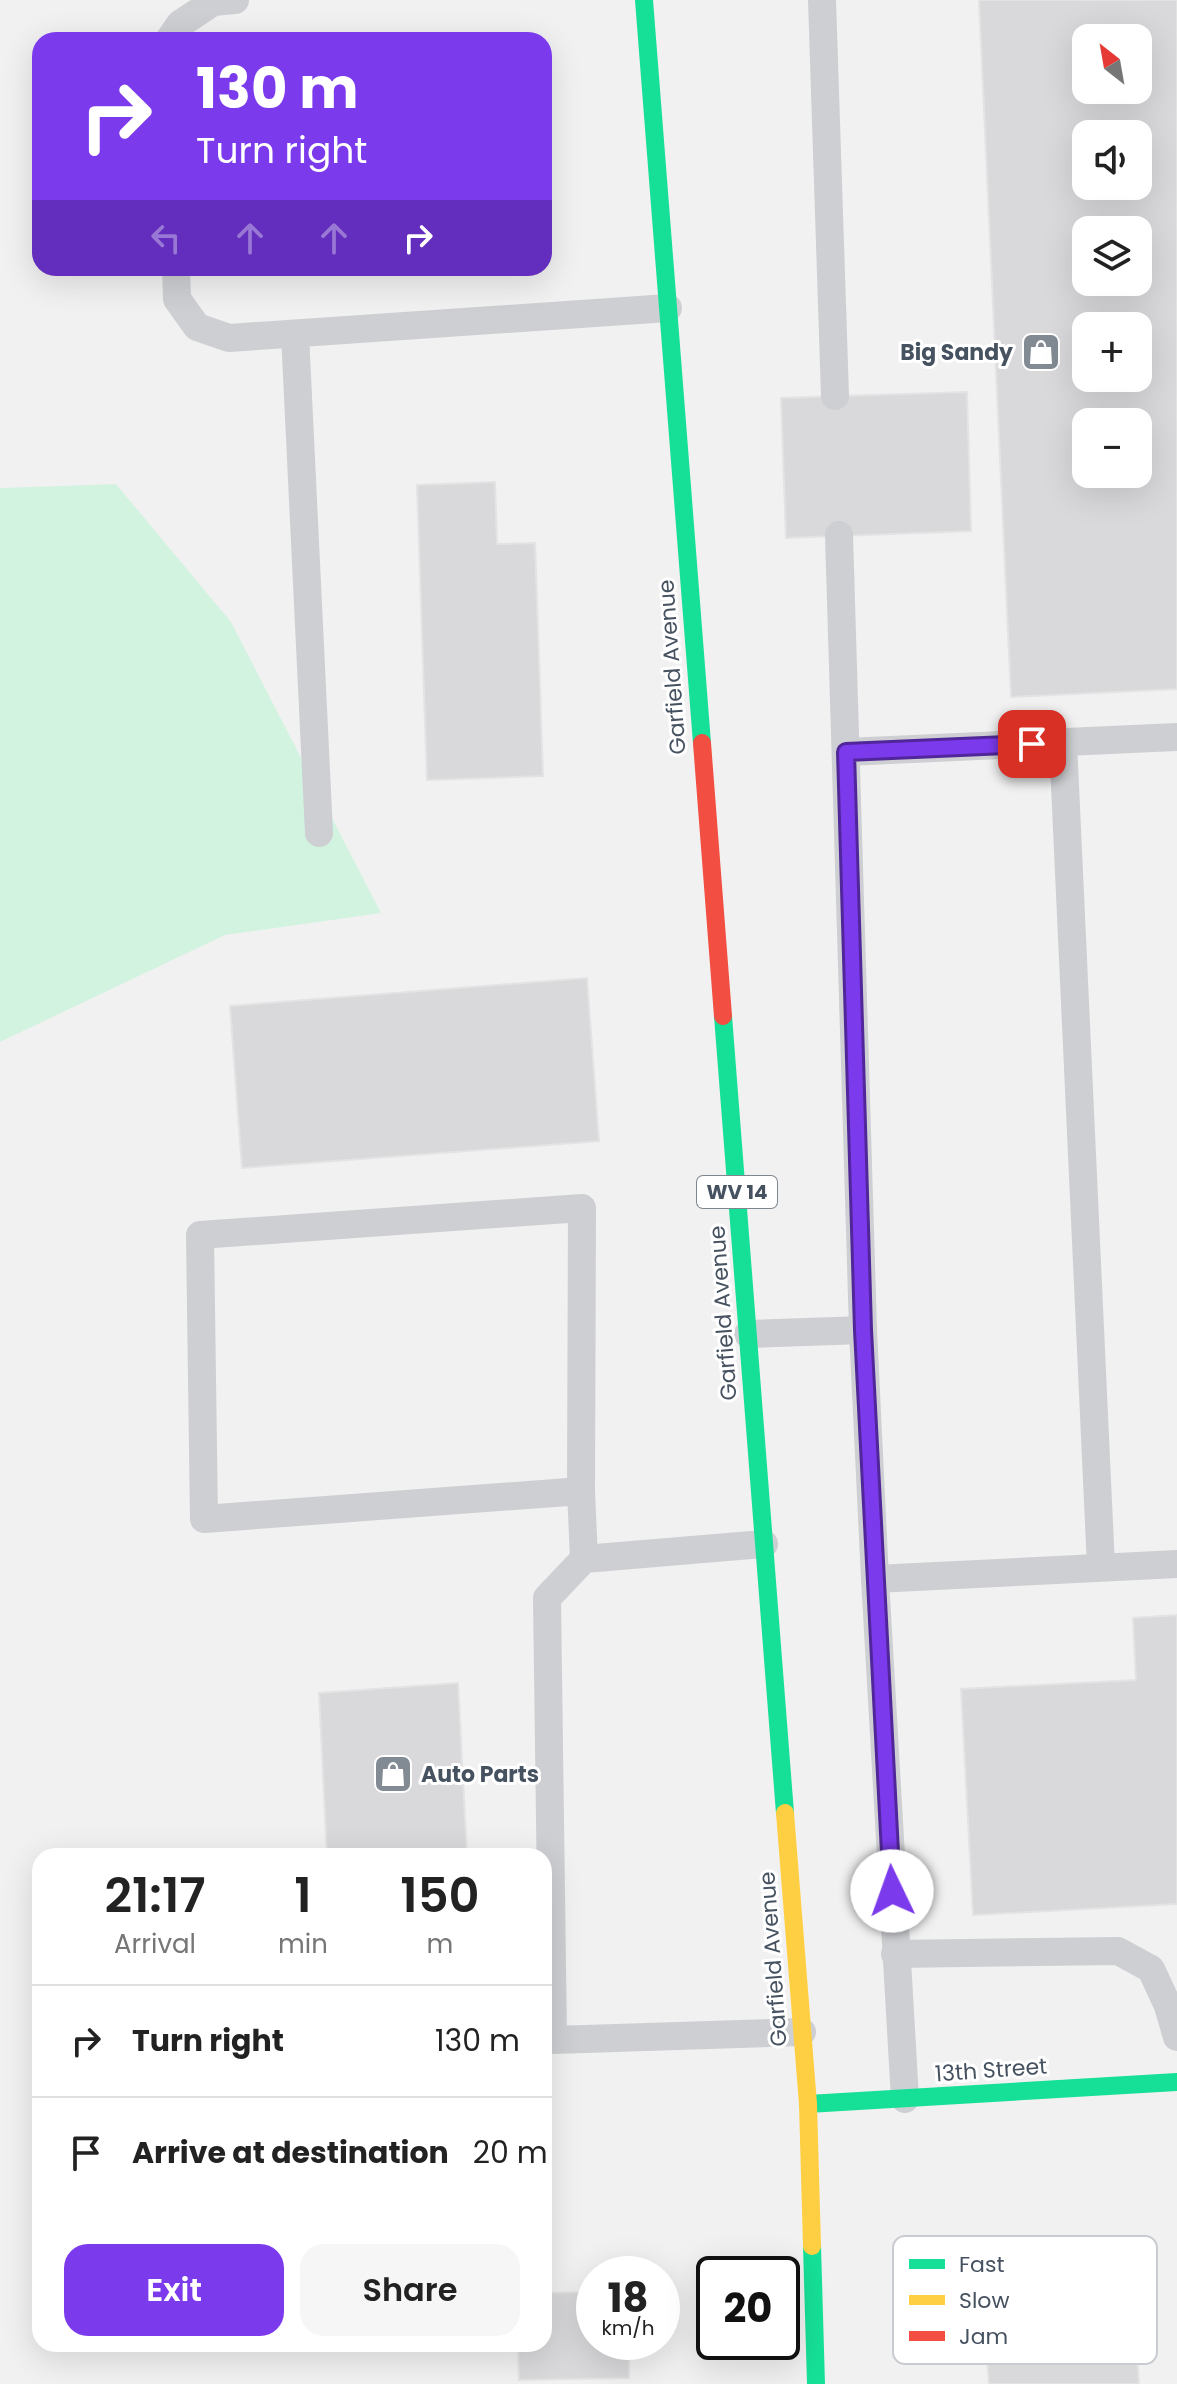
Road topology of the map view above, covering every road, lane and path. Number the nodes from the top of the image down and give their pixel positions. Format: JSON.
{"nodes":[{"id":1,"x":235,"y":0,"type":"edge"},
{"id":2,"x":644,"y":0,"type":"edge"},
{"id":3,"x":822,"y":0,"type":"edge"},
{"id":4,"x":174,"y":32,"type":"edge"},
{"id":5,"x":176,"y":276,"type":"edge"},
{"id":6,"x":668,"y":308,"type":"junction"},
{"id":7,"x":295,"y":334,"type":"junction"},
{"id":8,"x":835,"y":396,"type":"dead end"},
{"id":9,"x":839,"y":535,"type":"dead end"},
{"id":10,"x":1177,"y":737,"type":"edge"},
{"id":11,"x":1063,"y":742,"type":"junction"},
{"id":12,"x":846,"y":752,"type":"junction"},
{"id":13,"x":319,"y":833,"type":"dead end"},
{"id":14,"x":863,"y":1330,"type":"junction"},
{"id":15,"x":748,"y":1334,"type":"junction"},
{"id":16,"x":581,"y":1491,"type":"junction"},
{"id":17,"x":764,"y":1544,"type":"junction"},
{"id":18,"x":584,"y":1559,"type":"junction"},
{"id":19,"x":1177,"y":1564,"type":"edge"},
{"id":20,"x":1101,"y":1567,"type":"junction"},
{"id":21,"x":875,"y":1579,"type":"junction"},
{"id":22,"x":550,"y":1848,"type":"edge"},
{"id":23,"x":895,"y":1954,"type":"junction"},
{"id":24,"x":552,"y":1966,"type":"edge"},
{"id":25,"x":802,"y":2032,"type":"junction"},
{"id":26,"x":1177,"y":2037,"type":"edge"},
{"id":27,"x":1177,"y":2082,"type":"edge"},
{"id":28,"x":905,"y":2099,"type":"junction"},
{"id":29,"x":808,"y":2104,"type":"junction"},
{"id":30,"x":816,"y":2384,"type":"edge"}],
"edges":[{"from":1,"to":4,"type":"lane"},
{"from":2,"to":6,"type":"main road","name":"Garfield Avenue","number":"WV 14"},
{"from":3,"to":8,"type":"lane"},
{"from":5,"to":7,"type":"lane"},
{"from":6,"to":7,"type":"lane"},
{"from":6,"to":15,"type":"main road","name":"Garfield Avenue","number":"WV 14"},
{"from":7,"to":13,"type":"lane"},
{"from":9,"to":12,"type":"lane"},
{"from":10,"to":11,"type":"lane"},
{"from":11,"to":12,"type":"lane"},
{"from":11,"to":20,"type":"lane"},
{"from":12,"to":14,"type":"lane"},
{"from":14,"to":15,"type":"lane"},
{"from":14,"to":21,"type":"lane"},
{"from":15,"to":17,"type":"main road","name":"Garfield Avenue","number":"WV 14"},
{"from":16,"to":16,"type":"lane"},
{"from":16,"to":18,"type":"lane"},
{"from":17,"to":18,"type":"lane"},
{"from":17,"to":25,"type":"main road","name":"Garfield Avenue","number":"WV 14"},
{"from":18,"to":22,"type":"lane"},
{"from":19,"to":20,"type":"lane"},
{"from":20,"to":21,"type":"lane"},
{"from":21,"to":23,"type":"lane"},
{"from":23,"to":26,"type":"lane"},
{"from":23,"to":28,"type":"lane"},
{"from":24,"to":25,"type":"lane"},
{"from":25,"to":29,"type":"main road","name":"Garfield Avenue","number":"WV 14"},
{"from":27,"to":28,"type":"main road","name":"13th Street"},
{"from":28,"to":29,"type":"main road","name":"13th Street"},
{"from":29,"to":30,"type":"main road","name":"Garfield Avenue","number":"WV 14"}]}
